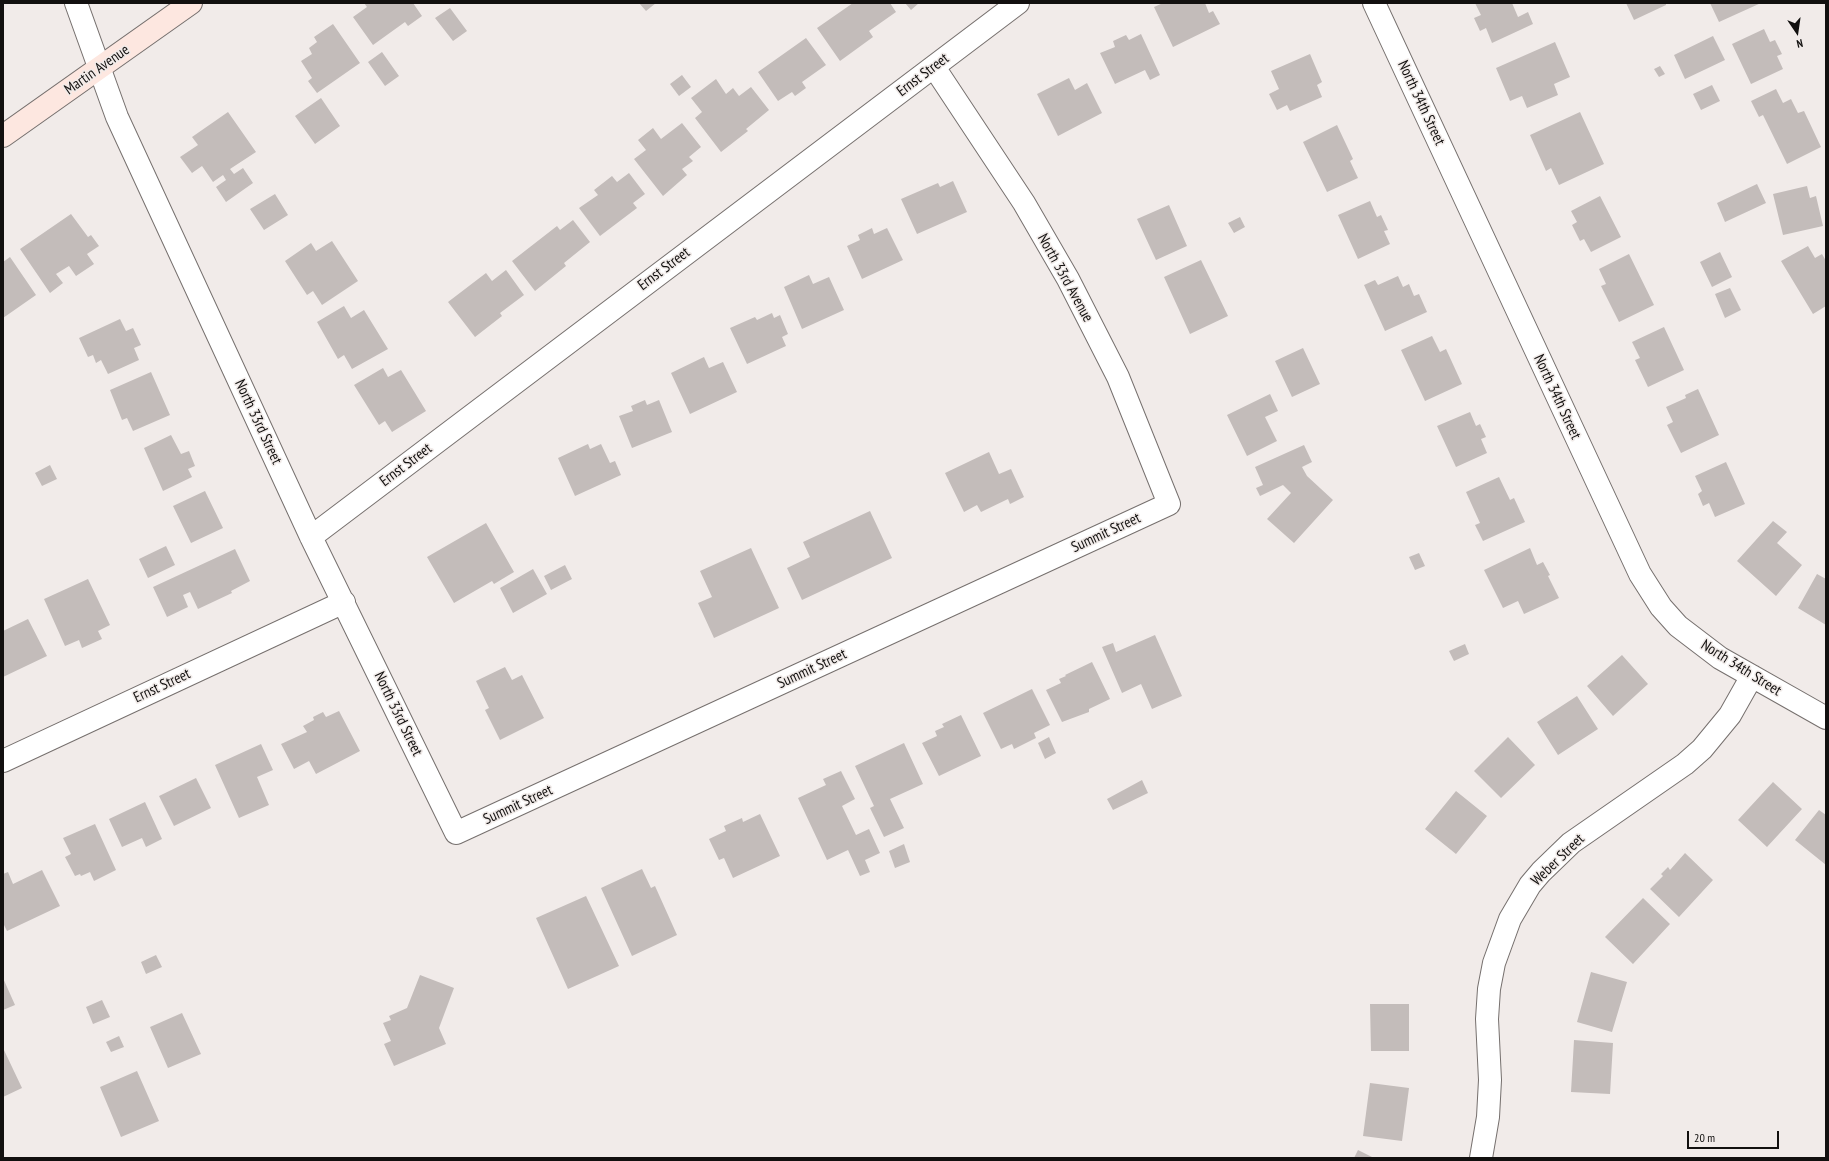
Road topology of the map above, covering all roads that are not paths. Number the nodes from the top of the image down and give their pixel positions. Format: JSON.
{"nodes":[{"id":1,"x":76,"y":3,"type":"edge"},
{"id":2,"x":191,"y":3,"type":"edge"},
{"id":3,"x":1018,"y":3,"type":"edge"},
{"id":4,"x":1374,"y":3,"type":"edge"},
{"id":5,"x":934,"y":67,"type":"junction"},
{"id":6,"x":99,"y":69,"type":"junction"},
{"id":7,"x":3,"y":136,"type":"edge"},
{"id":8,"x":1169,"y":504,"type":"joint"},
{"id":9,"x":311,"y":537,"type":"junction"},
{"id":10,"x":344,"y":602,"type":"junction"},
{"id":11,"x":1752,"y":676,"type":"junction"},
{"id":12,"x":1826,"y":718,"type":"edge"},
{"id":13,"x":3,"y":761,"type":"edge"},
{"id":14,"x":456,"y":834,"type":"joint"},
{"id":15,"x":1481,"y":1158,"type":"edge"}],
"edges":[{"from":1,"to":6,"type":"street","name":"North 33rd Street"},
{"from":2,"to":6,"type":"main road","name":"Martin Avenue"},
{"from":3,"to":5,"type":"street","name":"Ernst Street"},
{"from":4,"to":11,"type":"street","name":"North 34th Street"},
{"from":5,"to":8,"type":"street","name":"North 33rd Avenue"},
{"from":5,"to":9,"type":"street","name":"Ernst Street"},
{"from":6,"to":7,"type":"main road","name":"Martin Avenue"},
{"from":6,"to":9,"type":"street","name":"North 33rd Street"},
{"from":8,"to":14,"type":"street","name":"Summit Street"},
{"from":9,"to":10,"type":"street","name":"North 33rd Street"},
{"from":10,"to":13,"type":"street","name":"Ernst Street"},
{"from":10,"to":14,"type":"street","name":"North 33rd Street"},
{"from":11,"to":12,"type":"street","name":"North 34th Street"},
{"from":11,"to":15,"type":"street","name":"Weber Street"}]}
